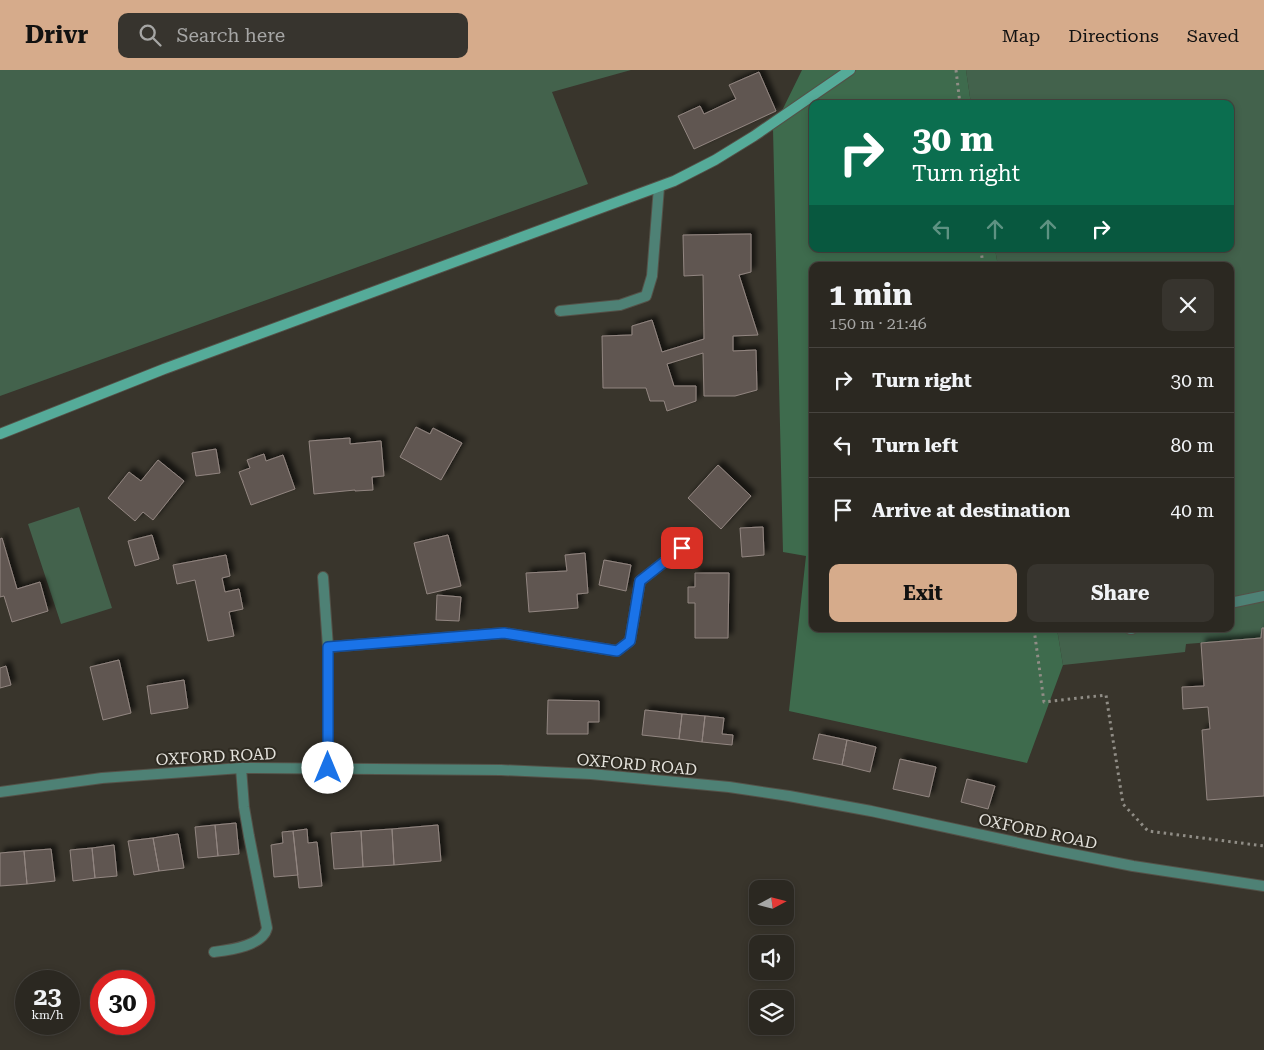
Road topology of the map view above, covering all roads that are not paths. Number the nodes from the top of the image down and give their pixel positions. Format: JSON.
{"nodes":[{"id":1,"x":850,"y":70,"type":"edge"},
{"id":2,"x":658,"y":186,"type":"junction"},
{"id":3,"x":560,"y":311,"type":"dead end"},
{"id":4,"x":0,"y":434,"type":"edge"},
{"id":5,"x":682,"y":548,"type":"dead end"},
{"id":6,"x":323,"y":577,"type":"dead end"},
{"id":7,"x":1264,"y":596,"type":"edge"},
{"id":8,"x":1234,"y":602,"type":"edge"},
{"id":9,"x":328,"y":647,"type":"junction"},
{"id":10,"x":241,"y":768,"type":"junction"},
{"id":11,"x":328,"y":768,"type":"junction"},
{"id":12,"x":0,"y":792,"type":"edge"},
{"id":13,"x":1264,"y":886,"type":"edge"},
{"id":14,"x":214,"y":952,"type":"dead end"}],
"edges":[{"from":1,"to":2,"type":"main road"},
{"from":2,"to":3,"type":"street"},
{"from":2,"to":4,"type":"main road"},
{"from":5,"to":9,"type":"street"},
{"from":6,"to":9,"type":"street"},
{"from":7,"to":8,"type":"street"},
{"from":9,"to":11,"type":"street"},
{"from":10,"to":11,"type":"street","name":"OXFORD ROAD"},
{"from":10,"to":12,"type":"street","name":"OXFORD ROAD"},
{"from":10,"to":14,"type":"street"},
{"from":11,"to":13,"type":"street","name":"OXFORD ROAD"}]}
